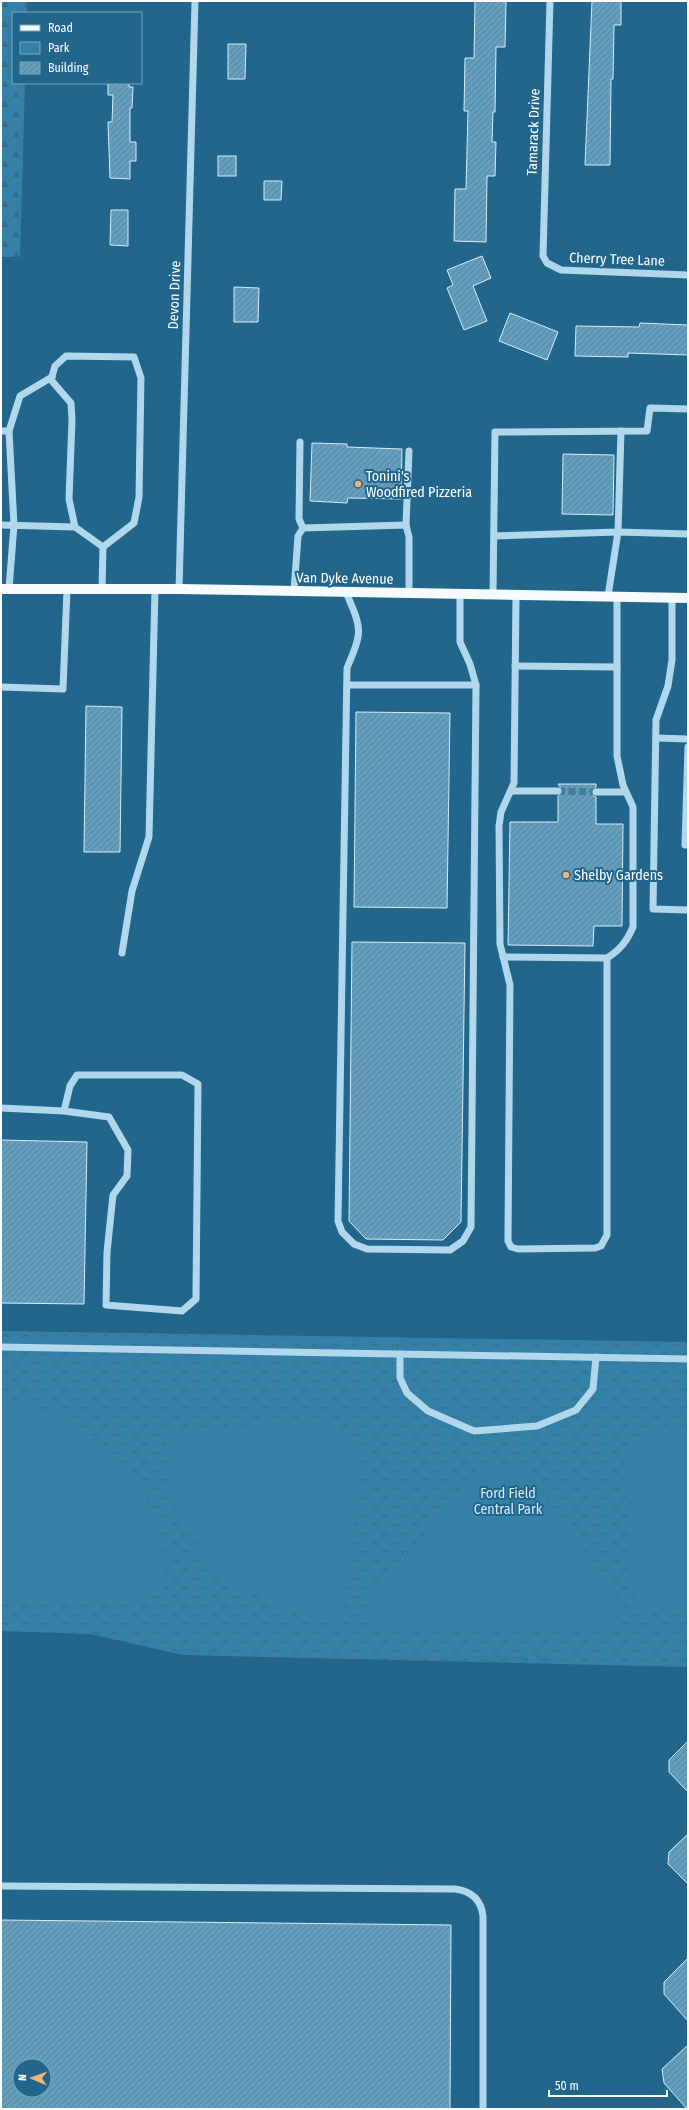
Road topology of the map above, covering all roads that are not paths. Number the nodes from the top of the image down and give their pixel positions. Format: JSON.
{"nodes":[{"id":1,"x":195,"y":1,"type":"edge"},
{"id":2,"x":550,"y":1,"type":"edge"},
{"id":3,"x":547,"y":263,"type":"joint"},
{"id":4,"x":688,"y":275,"type":"edge"},
{"id":5,"x":52,"y":377,"type":"junction"},
{"id":6,"x":688,"y":409,"type":"edge"},
{"id":7,"x":1,"y":431,"type":"edge"},
{"id":8,"x":9,"y":431,"type":"junction"},
{"id":9,"x":621,"y":431,"type":"junction"},
{"id":10,"x":300,"y":442,"type":"dead end"},
{"id":11,"x":409,"y":451,"type":"dead end"},
{"id":12,"x":406,"y":524,"type":"junction"},
{"id":13,"x":1,"y":525,"type":"edge"},
{"id":14,"x":14,"y":525,"type":"junction"},
{"id":15,"x":75,"y":527,"type":"junction"},
{"id":16,"x":302,"y":528,"type":"junction"},
{"id":17,"x":618,"y":532,"type":"junction"},
{"id":18,"x":688,"y":534,"type":"edge"},
{"id":19,"x":494,"y":536,"type":"junction"},
{"id":20,"x":103,"y":547,"type":"junction"},
{"id":21,"x":5,"y":589,"type":"edge"},
{"id":22,"x":67,"y":589,"type":"junction"},
{"id":23,"x":102,"y":589,"type":"junction"},
{"id":24,"x":155,"y":589,"type":"junction"},
{"id":25,"x":179,"y":589,"type":"junction"},
{"id":26,"x":294,"y":591,"type":"junction"},
{"id":27,"x":346,"y":592,"type":"junction"},
{"id":28,"x":409,"y":593,"type":"junction"},
{"id":29,"x":460,"y":594,"type":"junction"},
{"id":30,"x":493,"y":594,"type":"junction"},
{"id":31,"x":516,"y":595,"type":"junction"},
{"id":32,"x":613,"y":597,"type":"junction"},
{"id":33,"x":672,"y":598,"type":"junction"},
{"id":34,"x":688,"y":598,"type":"edge"},
{"id":35,"x":515,"y":666,"type":"junction"},
{"id":36,"x":617,"y":667,"type":"junction"},
{"id":37,"x":347,"y":685,"type":"junction"},
{"id":38,"x":476,"y":685,"type":"junction"},
{"id":39,"x":1,"y":687,"type":"edge"},
{"id":40,"x":656,"y":738,"type":"junction"},
{"id":41,"x":688,"y":739,"type":"edge"},
{"id":42,"x":688,"y":746,"type":"edge"},
{"id":43,"x":511,"y":791,"type":"junction"},
{"id":44,"x":558,"y":791,"type":"tunnel mouth"},
{"id":45,"x":596,"y":792,"type":"tunnel mouth"},
{"id":46,"x":625,"y":792,"type":"junction"},
{"id":47,"x":688,"y":845,"type":"edge"},
{"id":48,"x":688,"y":910,"type":"edge"},
{"id":49,"x":122,"y":953,"type":"dead end"},
{"id":50,"x":503,"y":957,"type":"junction"},
{"id":51,"x":607,"y":958,"type":"junction"},
{"id":52,"x":1,"y":1108,"type":"edge"},
{"id":53,"x":64,"y":1111,"type":"junction"},
{"id":54,"x":1,"y":1347,"type":"edge"},
{"id":55,"x":400,"y":1354,"type":"junction"},
{"id":56,"x":596,"y":1357,"type":"junction"},
{"id":57,"x":688,"y":1359,"type":"edge"},
{"id":58,"x":1,"y":1886,"type":"edge"},
{"id":59,"x":483,"y":2109,"type":"edge"}],
"edges":[{"from":1,"to":25,"type":"street","name":"Devon Drive"},
{"from":2,"to":3,"type":"street","name":"Tamarack Drive"},
{"from":3,"to":4,"type":"street","name":"Cherry Tree Lane"},
{"from":5,"to":8,"type":"street"},
{"from":5,"to":15,"type":"street"},
{"from":5,"to":20,"type":"street"},
{"from":6,"to":9,"type":"street"},
{"from":7,"to":8,"type":"street"},
{"from":8,"to":14,"type":"street"},
{"from":9,"to":17,"type":"street"},
{"from":9,"to":19,"type":"street"},
{"from":10,"to":16,"type":"street"},
{"from":11,"to":12,"type":"street"},
{"from":12,"to":16,"type":"street"},
{"from":12,"to":28,"type":"street"},
{"from":13,"to":14,"type":"street"},
{"from":14,"to":15,"type":"street"},
{"from":14,"to":21,"type":"street"},
{"from":15,"to":20,"type":"street"},
{"from":16,"to":26,"type":"street"},
{"from":17,"to":18,"type":"street"},
{"from":17,"to":19,"type":"street"},
{"from":17,"to":32,"type":"street"},
{"from":19,"to":30,"type":"street"},
{"from":20,"to":23,"type":"street"},
{"from":21,"to":22,"type":"main road","name":"Van Dyke Avenue"},
{"from":22,"to":23,"type":"main road","name":"Van Dyke Avenue"},
{"from":22,"to":39,"type":"street"},
{"from":23,"to":24,"type":"main road","name":"Van Dyke Avenue"},
{"from":24,"to":25,"type":"main road","name":"Van Dyke Avenue"},
{"from":24,"to":49,"type":"street"},
{"from":25,"to":26,"type":"main road","name":"Van Dyke Avenue"},
{"from":26,"to":27,"type":"main road","name":"Van Dyke Avenue"},
{"from":27,"to":28,"type":"main road","name":"Van Dyke Avenue"},
{"from":27,"to":37,"type":"street"},
{"from":28,"to":29,"type":"main road","name":"Van Dyke Avenue"},
{"from":29,"to":30,"type":"main road","name":"Van Dyke Avenue"},
{"from":29,"to":38,"type":"street"},
{"from":30,"to":31,"type":"main road","name":"Van Dyke Avenue"},
{"from":31,"to":32,"type":"main road","name":"Van Dyke Avenue"},
{"from":31,"to":35,"type":"street"},
{"from":32,"to":33,"type":"main road","name":"Van Dyke Avenue"},
{"from":32,"to":36,"type":"street"},
{"from":33,"to":34,"type":"main road","name":"Van Dyke Avenue"},
{"from":33,"to":40,"type":"street"},
{"from":35,"to":36,"type":"street"},
{"from":35,"to":43,"type":"street"},
{"from":36,"to":46,"type":"street"},
{"from":37,"to":38,"type":"street"},
{"from":37,"to":38,"type":"street"},
{"from":40,"to":41,"type":"street"},
{"from":40,"to":48,"type":"street"},
{"from":42,"to":47,"type":"street"},
{"from":43,"to":44,"type":"street"},
{"from":43,"to":50,"type":"street"},
{"from":45,"to":46,"type":"street"},
{"from":46,"to":51,"type":"street"},
{"from":50,"to":51,"type":"street"},
{"from":50,"to":51,"type":"street"},
{"from":52,"to":53,"type":"street"},
{"from":53,"to":53,"type":"street"},
{"from":54,"to":55,"type":"street"},
{"from":55,"to":56,"type":"street"},
{"from":55,"to":56,"type":"street"},
{"from":56,"to":57,"type":"street"},
{"from":58,"to":59,"type":"street"}]}
